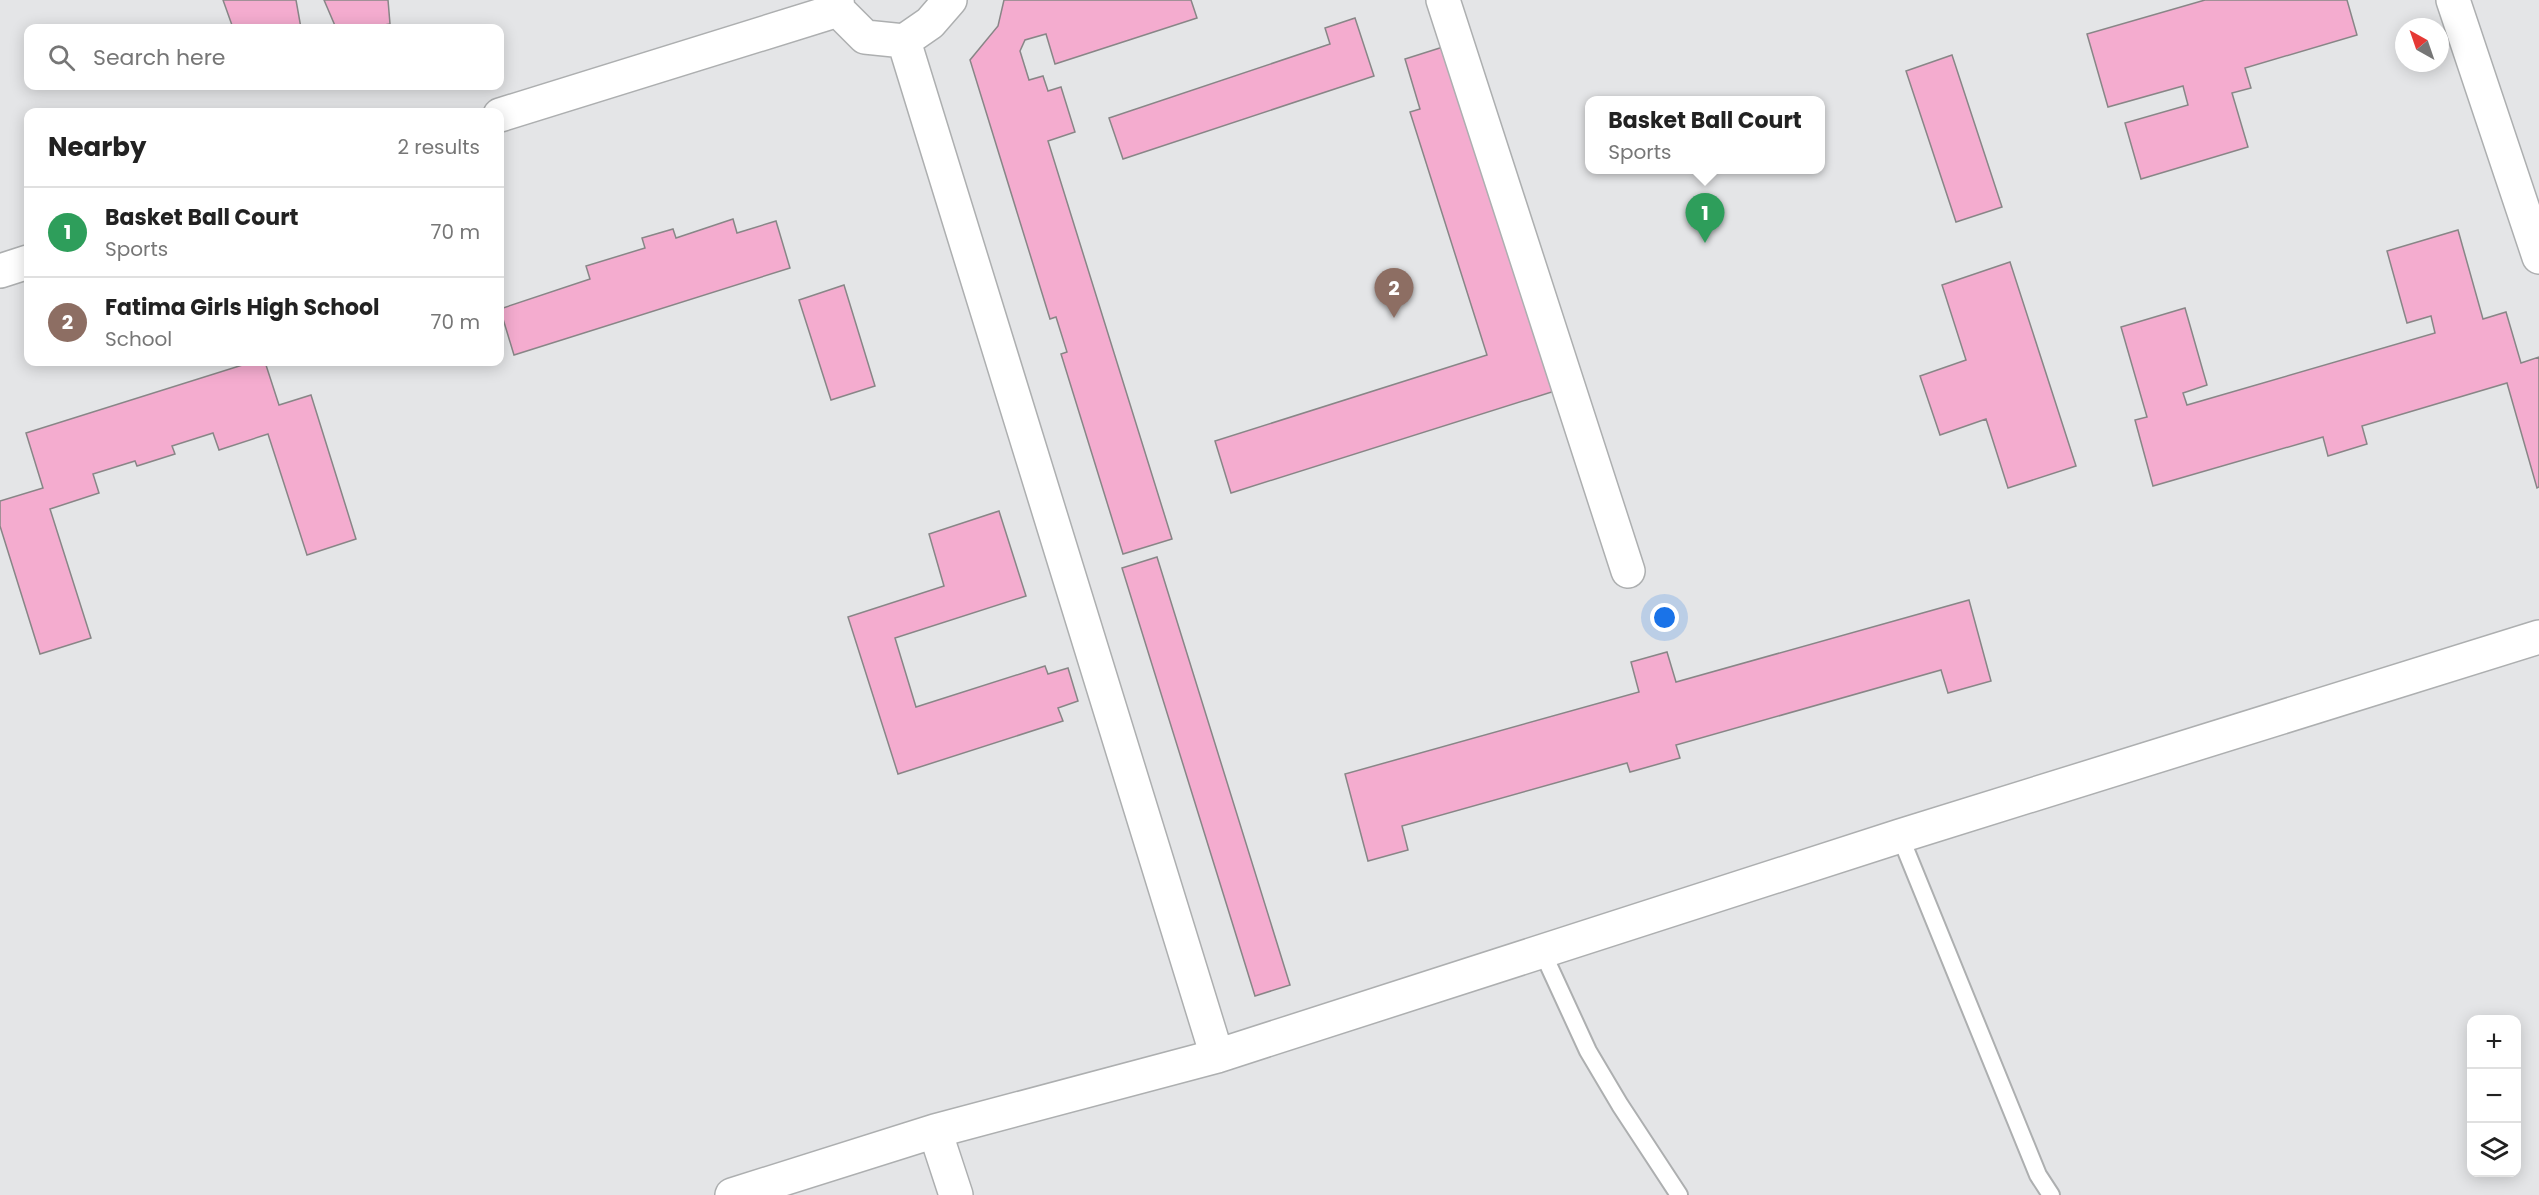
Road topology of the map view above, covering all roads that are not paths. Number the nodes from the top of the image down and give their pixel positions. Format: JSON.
{"nodes":[{"id":1,"x":950,"y":0,"type":"edge"},
{"id":2,"x":1443,"y":0,"type":"edge"},
{"id":3,"x":2453,"y":0,"type":"edge"},
{"id":4,"x":838,"y":5,"type":"edge"},
{"id":5,"x":904,"y":40,"type":"junction"},
{"id":6,"x":504,"y":114,"type":"edge"},
{"id":7,"x":2539,"y":257,"type":"edge"},
{"id":8,"x":24,"y":263,"type":"edge"},
{"id":9,"x":0,"y":271,"type":"edge"},
{"id":10,"x":1628,"y":571,"type":"dead end"},
{"id":11,"x":2539,"y":637,"type":"edge"},
{"id":12,"x":1900,"y":836,"type":"junction"},
{"id":13,"x":1542,"y":951,"type":"junction"},
{"id":14,"x":1217,"y":1056,"type":"junction"},
{"id":15,"x":935,"y":1131,"type":"junction"},
{"id":16,"x":732,"y":1195,"type":"edge"},
{"id":17,"x":956,"y":1195,"type":"edge"},
{"id":18,"x":1679,"y":1195,"type":"edge"},
{"id":19,"x":2051,"y":1195,"type":"edge"}],
"edges":[{"from":1,"to":5,"type":"street"},
{"from":2,"to":10,"type":"street"},
{"from":3,"to":7,"type":"street"},
{"from":4,"to":5,"type":"street"},
{"from":4,"to":6,"type":"street"},
{"from":5,"to":14,"type":"street"},
{"from":8,"to":9,"type":"street"},
{"from":11,"to":12,"type":"street"},
{"from":12,"to":13,"type":"street"},
{"from":12,"to":19,"type":"lane"},
{"from":13,"to":14,"type":"street"},
{"from":13,"to":18,"type":"lane"},
{"from":14,"to":15,"type":"street"},
{"from":15,"to":16,"type":"street"},
{"from":15,"to":17,"type":"street"}]}
